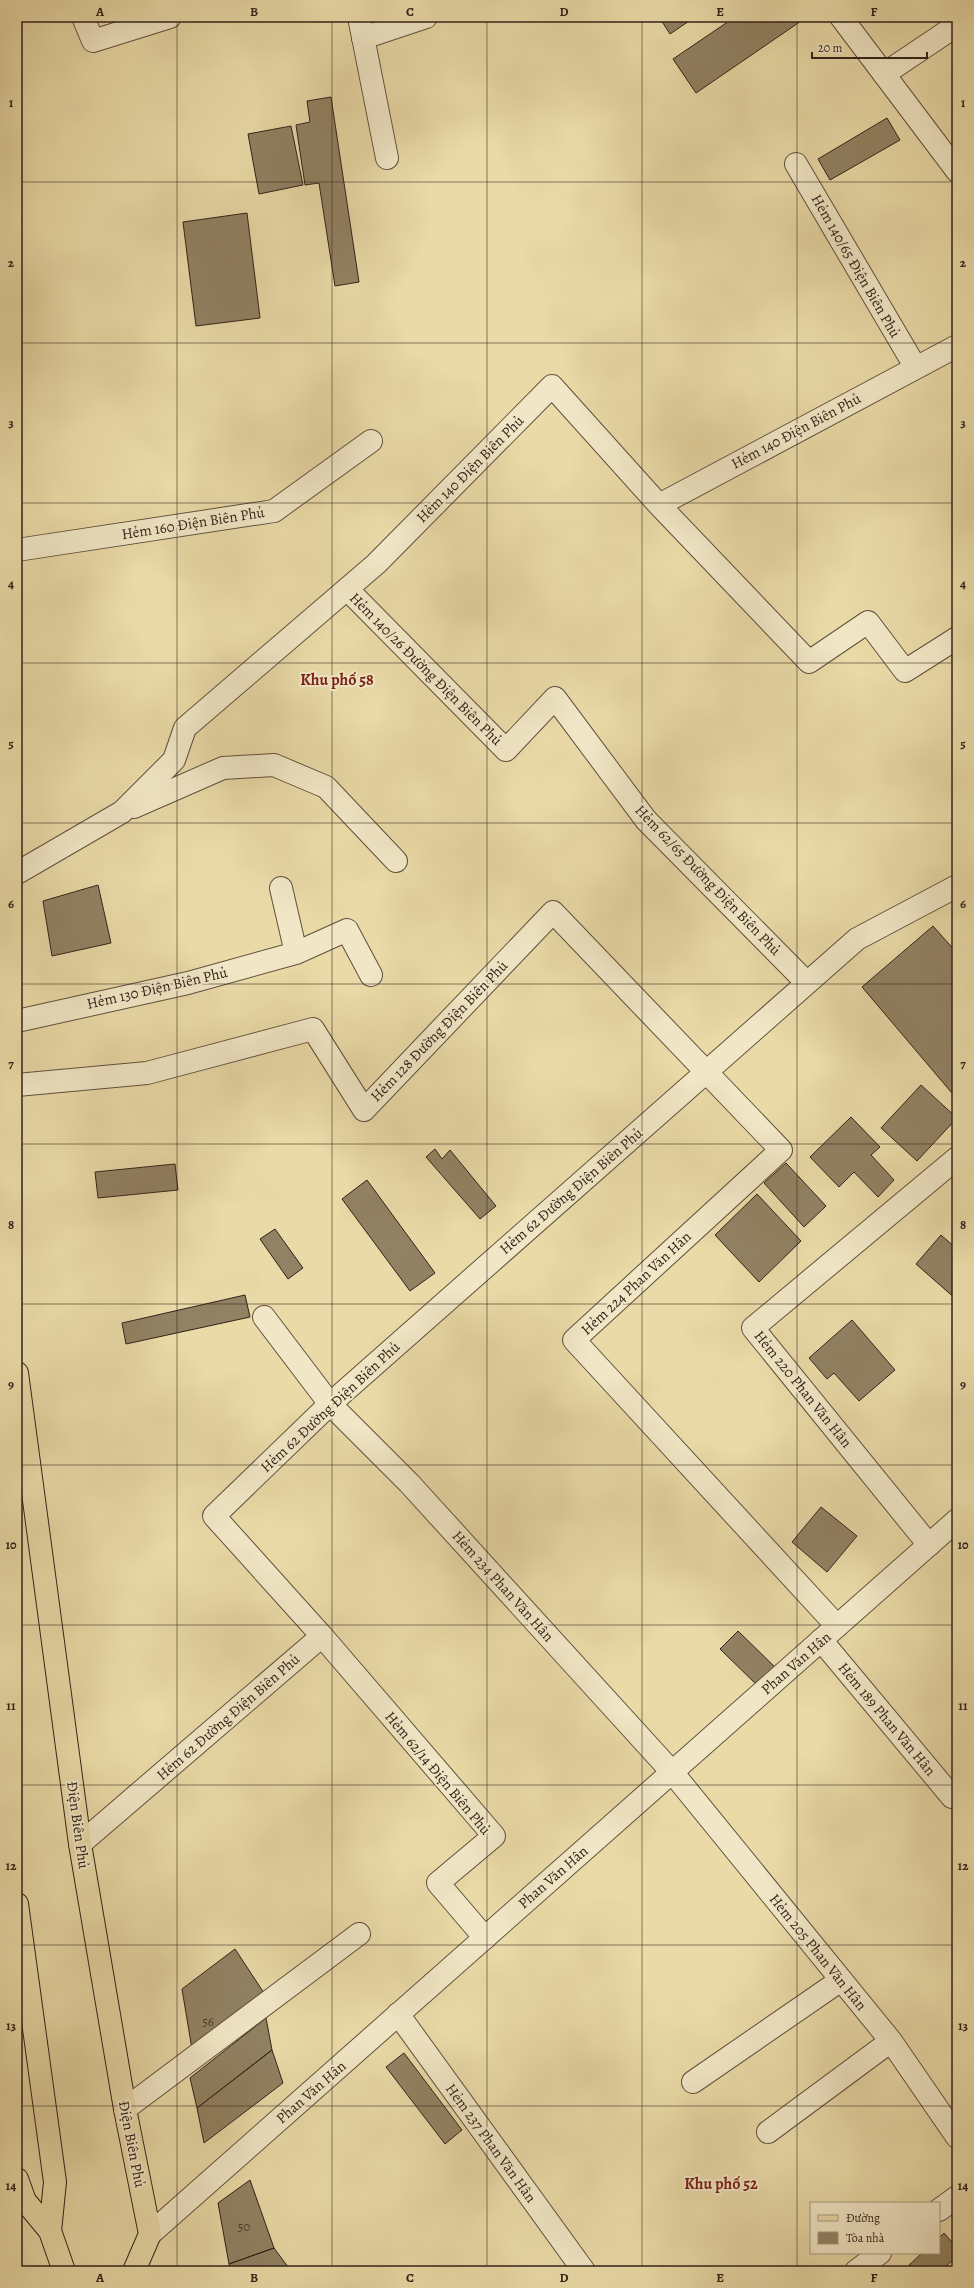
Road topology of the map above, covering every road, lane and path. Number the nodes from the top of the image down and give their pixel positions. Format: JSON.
{"nodes":[{"id":1,"x":83,"y":17,"type":"edge"},
{"id":2,"x":170,"y":17,"type":"edge"},
{"id":3,"x":359,"y":17,"type":"edge"},
{"id":4,"x":426,"y":17,"type":"edge"},
{"id":5,"x":841,"y":17,"type":"edge"},
{"id":6,"x":957,"y":25,"type":"edge"},
{"id":7,"x":363,"y":38,"type":"junction"},
{"id":8,"x":884,"y":74,"type":"junction"},
{"id":9,"x":387,"y":158,"type":"dead end"},
{"id":10,"x":796,"y":164,"type":"dead end"},
{"id":11,"x":957,"y":171,"type":"edge"},
{"id":12,"x":957,"y":346,"type":"edge"},
{"id":13,"x":916,"y":368,"type":"junction"},
{"id":14,"x":371,"y":441,"type":"dead end"},
{"id":15,"x":659,"y":505,"type":"junction"},
{"id":16,"x":17,"y":550,"type":"edge"},
{"id":17,"x":347,"y":589,"type":"junction"},
{"id":18,"x":957,"y":638,"type":"edge"},
{"id":19,"x":555,"y":698,"type":"joint"},
{"id":20,"x":122,"y":812,"type":"junction"},
{"id":21,"x":396,"y":860,"type":"dead end"},
{"id":22,"x":17,"y":873,"type":"edge"},
{"id":23,"x":957,"y":886,"type":"edge"},
{"id":24,"x":281,"y":888,"type":"dead end"},
{"id":25,"x":296,"y":953,"type":"junction"},
{"id":26,"x":371,"y":975,"type":"dead end"},
{"id":27,"x":807,"y":983,"type":"junction"},
{"id":28,"x":17,"y":1021,"type":"edge"},
{"id":29,"x":706,"y":1072,"type":"junction"},
{"id":30,"x":17,"y":1085,"type":"edge"},
{"id":31,"x":957,"y":1158,"type":"edge"},
{"id":32,"x":264,"y":1317,"type":"dead end"},
{"id":33,"x":17,"y":1373,"type":"edge"},
{"id":34,"x":330,"y":1404,"type":"junction"},
{"id":35,"x":957,"y":1520,"type":"edge"},
{"id":36,"x":929,"y":1545,"type":"junction"},
{"id":37,"x":837,"y":1626,"type":"junction"},
{"id":38,"x":322,"y":1636,"type":"junction"},
{"id":39,"x":821,"y":1640,"type":"junction"},
{"id":40,"x":672,"y":1772,"type":"junction"},
{"id":41,"x":952,"y":1797,"type":"dead end"},
{"id":42,"x":80,"y":1844,"type":"junction"},
{"id":43,"x":17,"y":1904,"type":"edge"},
{"id":44,"x":358,"y":1934,"type":"dead end"},
{"id":45,"x":485,"y":1938,"type":"junction"},
{"id":46,"x":841,"y":1980,"type":"junction"},
{"id":47,"x":398,"y":2014,"type":"junction"},
{"id":48,"x":891,"y":2041,"type":"junction"},
{"id":49,"x":692,"y":2082,"type":"dead end"},
{"id":50,"x":125,"y":2109,"type":"junction"},
{"id":51,"x":768,"y":2132,"type":"dead end"},
{"id":52,"x":957,"y":2137,"type":"edge"},
{"id":53,"x":17,"y":2179,"type":"edge"},
{"id":54,"x":957,"y":2197,"type":"edge"},
{"id":55,"x":940,"y":2209,"type":"edge"},
{"id":56,"x":50,"y":2231,"type":"junction"},
{"id":57,"x":150,"y":2234,"type":"junction"},
{"id":58,"x":879,"y":2254,"type":"edge"},
{"id":59,"x":64,"y":2271,"type":"edge"},
{"id":60,"x":134,"y":2271,"type":"edge"},
{"id":61,"x":584,"y":2271,"type":"edge"},
{"id":62,"x":856,"y":2271,"type":"edge"}],
"edges":[{"from":1,"to":2,"type":"street"},
{"from":3,"to":7,"type":"street"},
{"from":4,"to":7,"type":"street"},
{"from":5,"to":8,"type":"street"},
{"from":6,"to":8,"type":"street"},
{"from":7,"to":9,"type":"street"},
{"from":8,"to":11,"type":"street"},
{"from":10,"to":13,"type":"street","name":"Hẻm 140/65 Điện Biên Phủ"},
{"from":12,"to":13,"type":"street","name":"Hẻm 140 Điện Biên Phủ"},
{"from":13,"to":15,"type":"street","name":"Hẻm 140 Điện Biên Phủ"},
{"from":14,"to":16,"type":"street","name":"Hẻm 160 Điện Biên Phủ"},
{"from":15,"to":17,"type":"street","name":"Hẻm 140 Điện Biên Phủ"},
{"from":15,"to":18,"type":"street"},
{"from":17,"to":19,"type":"street","name":"Hẻm 140/26 Đường Điện Biên Phủ"},
{"from":17,"to":20,"type":"street","name":"Hẻm 140 Điện Biên Phủ"},
{"from":19,"to":27,"type":"street","name":"Hẻm 62/65 Đường Điện Biên Phủ"},
{"from":20,"to":21,"type":"street"},
{"from":20,"to":22,"type":"street","name":"Hẻm 140 Điện Biên Phủ"},
{"from":23,"to":27,"type":"street","name":"Hẻm 62 Đường Điện Biên Phủ"},
{"from":24,"to":25,"type":"street"},
{"from":25,"to":26,"type":"street","name":"Hẻm 130 Điện Biên Phủ"},
{"from":25,"to":28,"type":"street","name":"Hẻm 130 Điện Biên Phủ"},
{"from":27,"to":29,"type":"street","name":"Hẻm 62 Đường Điện Biên Phủ"},
{"from":29,"to":30,"type":"street","name":"Hẻm 128 Đường Điện Biên Phủ"},
{"from":29,"to":34,"type":"street","name":"Hẻm 62 Đường Điện Biên Phủ"},
{"from":29,"to":37,"type":"street","name":"Hẻm 224 Phan Văn Hân"},
{"from":31,"to":36,"type":"street","name":"Hẻm 220 Phan Văn Hân"},
{"from":32,"to":34,"type":"street","name":"Hẻm 234 Phan Văn Hân"},
{"from":33,"to":42,"type":"main road","name":"Điện Biên Phủ"},
{"from":34,"to":38,"type":"street","name":"Hẻm 62 Đường Điện Biên Phủ"},
{"from":34,"to":40,"type":"street","name":"Hẻm 234 Phan Văn Hân"},
{"from":35,"to":36,"type":"street","name":"Phan Văn Hân"},
{"from":36,"to":37,"type":"street","name":"Phan Văn Hân"},
{"from":37,"to":39,"type":"street","name":"Phan Văn Hân"},
{"from":38,"to":42,"type":"street","name":"Hẻm 62 Đường Điện Biên Phủ"},
{"from":38,"to":45,"type":"street","name":"Hẻm 62/14 Điện Biên Phủ"},
{"from":39,"to":40,"type":"street","name":"Phan Văn Hân"},
{"from":39,"to":41,"type":"street","name":"Hẻm 189 Phan Văn Hân"},
{"from":40,"to":45,"type":"street","name":"Phan Văn Hân"},
{"from":40,"to":46,"type":"street","name":"Hẻm 205 Phan Văn Hân"},
{"from":42,"to":50,"type":"main road","name":"Điện Biên Phủ"},
{"from":43,"to":56,"type":"main road"},
{"from":44,"to":50,"type":"street"},
{"from":45,"to":47,"type":"street","name":"Phan Văn Hân"},
{"from":46,"to":48,"type":"street","name":"Hẻm 205 Phan Văn Hân"},
{"from":46,"to":49,"type":"street"},
{"from":47,"to":57,"type":"street","name":"Phan Văn Hân"},
{"from":47,"to":61,"type":"street","name":"Hẻm 237 Phan Văn Hân"},
{"from":48,"to":51,"type":"street"},
{"from":48,"to":52,"type":"street","name":"Hẻm 205 Phan Văn Hân"},
{"from":50,"to":57,"type":"main road","name":"Điện Biên Phủ"},
{"from":53,"to":56,"type":"main road"},
{"from":54,"to":55,"type":"street"},
{"from":56,"to":59,"type":"main road"},
{"from":57,"to":60,"type":"main road"},
{"from":58,"to":62,"type":"street"}]}
